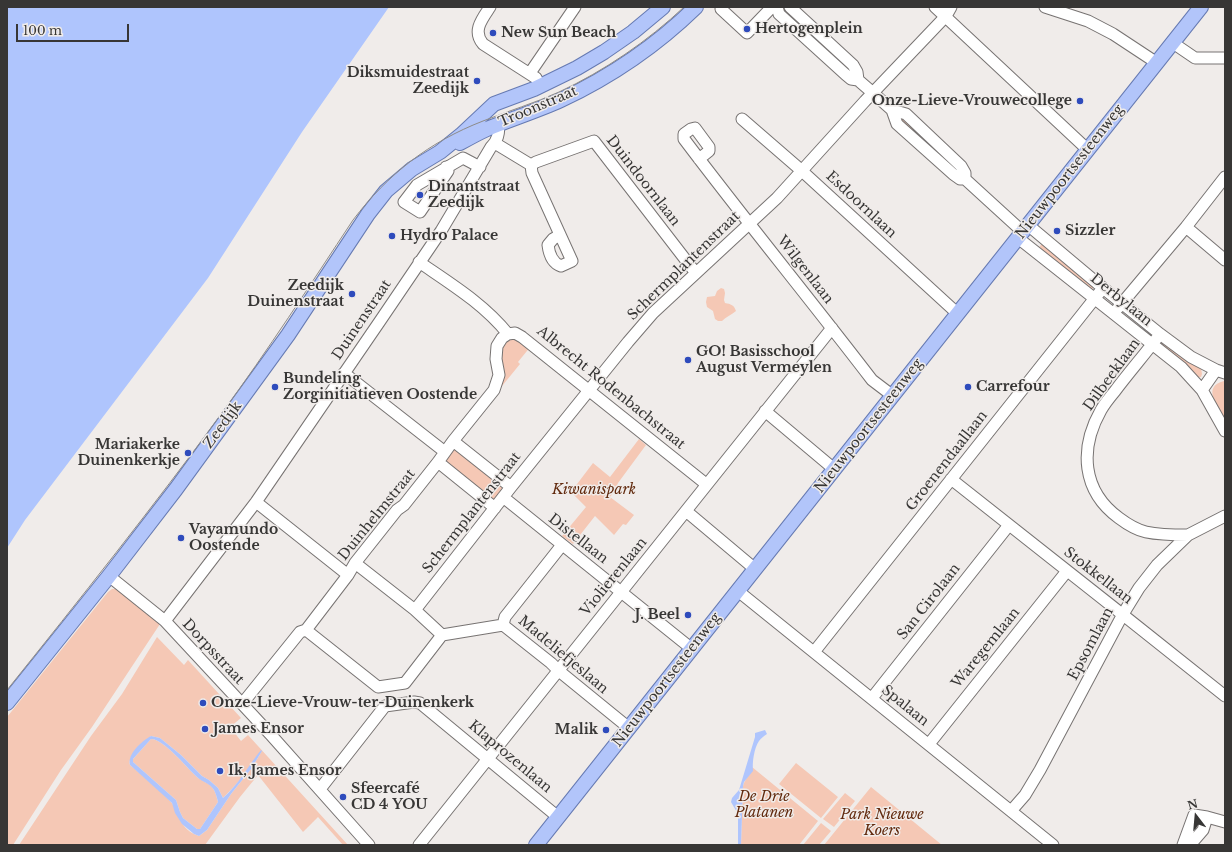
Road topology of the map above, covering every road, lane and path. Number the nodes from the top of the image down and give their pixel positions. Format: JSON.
{"nodes":[{"id":1,"x":490,"y":7,"type":"edge"},
{"id":2,"x":575,"y":7,"type":"edge"},
{"id":3,"x":663,"y":7,"type":"edge"},
{"id":4,"x":696,"y":7,"type":"edge"},
{"id":5,"x":772,"y":7,"type":"edge"},
{"id":6,"x":777,"y":7,"type":"edge"},
{"id":7,"x":790,"y":7,"type":"edge"},
{"id":8,"x":935,"y":7,"type":"edge"},
{"id":9,"x":1045,"y":7,"type":"edge"},
{"id":10,"x":1201,"y":7,"type":"edge"},
{"id":11,"x":721,"y":9,"type":"dead end"},
{"id":12,"x":948,"y":12,"type":"edge"},
{"id":13,"x":1173,"y":43,"type":"junction"},
{"id":14,"x":1225,"y":58,"type":"edge"},
{"id":15,"x":1157,"y":63,"type":"junction"},
{"id":16,"x":530,"y":73,"type":"junction"},
{"id":17,"x":858,"y":80,"type":"junction"},
{"id":18,"x":540,"y":86,"type":"junction"},
{"id":19,"x":873,"y":93,"type":"junction"},
{"id":20,"x":485,"y":112,"type":"junction"},
{"id":21,"x":742,"y":119,"type":"dead end"},
{"id":22,"x":492,"y":127,"type":"junction"},
{"id":23,"x":493,"y":145,"type":"junction"},
{"id":24,"x":1088,"y":150,"type":"junction"},
{"id":25,"x":440,"y":152,"type":"junction"},
{"id":26,"x":699,"y":159,"type":"dead end"},
{"id":27,"x":531,"y":165,"type":"junction"},
{"id":28,"x":446,"y":167,"type":"dead end"},
{"id":29,"x":480,"y":167,"type":"junction"},
{"id":30,"x":802,"y":171,"type":"junction"},
{"id":31,"x":1225,"y":177,"type":"edge"},
{"id":32,"x":750,"y":224,"type":"junction"},
{"id":33,"x":1186,"y":227,"type":"junction"},
{"id":34,"x":1023,"y":232,"type":"junction"},
{"id":35,"x":560,"y":235,"type":"dead end"},
{"id":36,"x":1225,"y":260,"type":"edge"},
{"id":37,"x":419,"y":262,"type":"junction"},
{"id":38,"x":695,"y":272,"type":"junction"},
{"id":39,"x":1103,"y":288,"type":"junction"},
{"id":40,"x":1095,"y":299,"type":"junction"},
{"id":41,"x":1122,"y":303,"type":"junction"},
{"id":42,"x":958,"y":314,"type":"junction"},
{"id":43,"x":1114,"y":314,"type":"junction"},
{"id":44,"x":832,"y":328,"type":"junction"},
{"id":45,"x":508,"y":334,"type":"junction"},
{"id":46,"x":1160,"y":334,"type":"junction"},
{"id":47,"x":1152,"y":345,"type":"junction"},
{"id":48,"x":1220,"y":372,"type":"edge"},
{"id":49,"x":344,"y":373,"type":"junction"},
{"id":50,"x":589,"y":390,"type":"junction"},
{"id":51,"x":1202,"y":390,"type":"junction"},
{"id":52,"x":893,"y":396,"type":"junction"},
{"id":53,"x":764,"y":411,"type":"junction"},
{"id":54,"x":1225,"y":431,"type":"edge"},
{"id":55,"x":453,"y":441,"type":"junction"},
{"id":56,"x":445,"y":452,"type":"junction"},
{"id":57,"x":438,"y":462,"type":"junction"},
{"id":58,"x":834,"y":469,"type":"junction"},
{"id":59,"x":952,"y":479,"type":"junction"},
{"id":60,"x":706,"y":484,"type":"junction"},
{"id":61,"x":511,"y":487,"type":"junction"},
{"id":62,"x":503,"y":497,"type":"junction"},
{"id":63,"x":256,"y":502,"type":"junction"},
{"id":64,"x":495,"y":508,"type":"junction"},
{"id":65,"x":686,"y":511,"type":"junction"},
{"id":66,"x":1225,"y":516,"type":"edge"},
{"id":67,"x":1009,"y":525,"type":"junction"},
{"id":68,"x":1188,"y":535,"type":"junction"},
{"id":69,"x":562,"y":545,"type":"junction"},
{"id":70,"x":355,"y":563,"type":"junction"},
{"id":71,"x":755,"y":569,"type":"junction"},
{"id":72,"x":1067,"y":571,"type":"junction"},
{"id":73,"x":348,"y":575,"type":"junction"},
{"id":74,"x":109,"y":576,"type":"junction"},
{"id":75,"x":738,"y":591,"type":"junction"},
{"id":76,"x":622,"y":592,"type":"junction"},
{"id":77,"x":415,"y":610,"type":"junction"},
{"id":78,"x":1123,"y":614,"type":"junction"},
{"id":79,"x":164,"y":621,"type":"junction"},
{"id":80,"x":503,"y":625,"type":"junction"},
{"id":81,"x":306,"y":630,"type":"junction"},
{"id":82,"x":442,"y":635,"type":"junction"},
{"id":83,"x":692,"y":649,"type":"junction"},
{"id":84,"x":814,"y":652,"type":"junction"},
{"id":85,"x":559,"y":671,"type":"junction"},
{"id":86,"x":398,"y":685,"type":"junction"},
{"id":87,"x":1225,"y":696,"type":"edge"},
{"id":88,"x":872,"y":698,"type":"junction"},
{"id":89,"x":7,"y":702,"type":"edge"},
{"id":90,"x":401,"y":703,"type":"junction"},
{"id":91,"x":242,"y":704,"type":"junction"},
{"id":92,"x":629,"y":728,"type":"junction"},
{"id":93,"x":929,"y":744,"type":"junction"},
{"id":94,"x":488,"y":760,"type":"junction"},
{"id":95,"x":320,"y":789,"type":"junction"},
{"id":96,"x":1011,"y":811,"type":"junction"},
{"id":97,"x":558,"y":817,"type":"junction"},
{"id":98,"x":1206,"y":817,"type":"junction"},
{"id":99,"x":1225,"y":822,"type":"edge"},
{"id":100,"x":369,"y":845,"type":"edge"},
{"id":101,"x":420,"y":845,"type":"edge"},
{"id":102,"x":536,"y":845,"type":"edge"},
{"id":103,"x":1053,"y":845,"type":"edge"},
{"id":104,"x":1183,"y":845,"type":"edge"},
{"id":105,"x":1190,"y":845,"type":"edge"}],
"edges":[{"from":1,"to":16,"type":"street"},
{"from":2,"to":16,"type":"street"},
{"from":3,"to":18,"type":"main road","name":"Troonstraat"},
{"from":4,"to":22,"type":"main road","name":"Troonstraat"},
{"from":5,"to":11,"type":"street"},
{"from":6,"to":17,"type":"street"},
{"from":7,"to":17,"type":"street"},
{"from":8,"to":12,"type":"street"},
{"from":9,"to":15,"type":"street"},
{"from":10,"to":13,"type":"main road","name":"Nieuwpoortsesteenweg"},
{"from":12,"to":19,"type":"street","name":"Schermplantenstraat"},
{"from":12,"to":24,"type":"street"},
{"from":13,"to":14,"type":"street"},
{"from":13,"to":15,"type":"main road","name":"Nieuwpoortsesteenweg"},
{"from":15,"to":24,"type":"main road","name":"Nieuwpoortsesteenweg"},
{"from":16,"to":18,"type":"street"},
{"from":17,"to":19,"type":"street"},
{"from":18,"to":20,"type":"main road","name":"Troonstraat"},
{"from":19,"to":30,"type":"street","name":"Schermplantenstraat"},
{"from":19,"to":34,"type":"street"},
{"from":20,"to":22,"type":"main road","name":"Troonstraat"},
{"from":20,"to":25,"type":"main road","name":"Zeedijk"},
{"from":21,"to":30,"type":"street","name":"Esdoornlaan"},
{"from":22,"to":23,"type":"street"},
{"from":22,"to":25,"type":"main road","name":"Zeedijk"},
{"from":23,"to":27,"type":"street"},
{"from":23,"to":29,"type":"street","name":"Duinenstraat"},
{"from":24,"to":34,"type":"main road","name":"Nieuwpoortsesteenweg"},
{"from":25,"to":74,"type":"main road","name":"Zeedijk"},
{"from":26,"to":32,"type":"street","name":"Wilgenlaan"},
{"from":27,"to":35,"type":"street"},
{"from":27,"to":38,"type":"street","name":"Duindoornlaan"},
{"from":28,"to":29,"type":"street"},
{"from":29,"to":37,"type":"street","name":"Duinenstraat"},
{"from":30,"to":32,"type":"street","name":"Schermplantenstraat"},
{"from":30,"to":42,"type":"street","name":"Esdoornlaan"},
{"from":31,"to":33,"type":"street"},
{"from":32,"to":38,"type":"street","name":"Schermplantenstraat"},
{"from":32,"to":44,"type":"street","name":"Wilgenlaan"},
{"from":33,"to":36,"type":"street"},
{"from":33,"to":41,"type":"street"},
{"from":34,"to":39,"type":"street","name":"Derbylaan"},
{"from":34,"to":40,"type":"street","name":"Derbylaan"},
{"from":34,"to":42,"type":"main road","name":"Nieuwpoortsesteenweg"},
{"from":37,"to":45,"type":"street","name":"Albrecht Rodenbachstraat"},
{"from":37,"to":49,"type":"street","name":"Duinenstraat"},
{"from":38,"to":50,"type":"street","name":"Schermplantenstraat"},
{"from":39,"to":40,"type":"street","name":"Groenendaallaan"},
{"from":39,"to":41,"type":"street","name":"Derbylaan"},
{"from":40,"to":43,"type":"street","name":"Derbylaan"},
{"from":40,"to":59,"type":"street","name":"Groenendaallaan"},
{"from":41,"to":43,"type":"street"},
{"from":41,"to":46,"type":"street","name":"Derbylaan"},
{"from":42,"to":52,"type":"main road","name":"Nieuwpoortsesteenweg"},
{"from":43,"to":47,"type":"street","name":"Derbylaan"},
{"from":44,"to":52,"type":"street","name":"Wilgenlaan"},
{"from":44,"to":53,"type":"street","name":"Violierenlaan"},
{"from":45,"to":50,"type":"street","name":"Albrecht Rodenbachstraat"},
{"from":45,"to":55,"type":"street","name":"Duinhelmstraat"},
{"from":46,"to":47,"type":"street","name":"Dilbeeklaan"},
{"from":46,"to":48,"type":"street","name":"Derbylaan"},
{"from":47,"to":51,"type":"street","name":"Derbylaan"},
{"from":47,"to":68,"type":"street","name":"Dilbeeklaan"},
{"from":48,"to":51,"type":"street"},
{"from":49,"to":56,"type":"street"},
{"from":49,"to":63,"type":"street","name":"Duinenstraat"},
{"from":50,"to":60,"type":"street","name":"Albrecht Rodenbachstraat"},
{"from":50,"to":61,"type":"street","name":"Schermplantenstraat"},
{"from":51,"to":54,"type":"street","name":"Derbylaan"},
{"from":52,"to":58,"type":"main road","name":"Nieuwpoortsesteenweg"},
{"from":53,"to":58,"type":"street"},
{"from":53,"to":60,"type":"street","name":"Violierenlaan"},
{"from":55,"to":56,"type":"street","name":"Duinhelmstraat"},
{"from":55,"to":61,"type":"street"},
{"from":56,"to":57,"type":"street","name":"Duinhelmstraat"},
{"from":57,"to":64,"type":"street"},
{"from":57,"to":70,"type":"street","name":"Duinhelmstraat"},
{"from":58,"to":71,"type":"main road","name":"Nieuwpoortsesteenweg"},
{"from":59,"to":67,"type":"street","name":"Stokkellaan"},
{"from":59,"to":84,"type":"street","name":"Groenendaallaan"},
{"from":60,"to":65,"type":"street","name":"Violierenlaan"},
{"from":61,"to":62,"type":"street","name":"Schermplantenstraat"},
{"from":62,"to":64,"type":"street","name":"Schermplantenstraat"},
{"from":62,"to":69,"type":"street","name":"Distellaan"},
{"from":63,"to":73,"type":"street"},
{"from":63,"to":79,"type":"street","name":"Duinenstraat"},
{"from":64,"to":77,"type":"street","name":"Schermplantenstraat"},
{"from":65,"to":71,"type":"street"},
{"from":65,"to":76,"type":"street","name":"Violierenlaan"},
{"from":66,"to":68,"type":"street","name":"Epsomlaan"},
{"from":67,"to":72,"type":"street","name":"Stokkellaan"},
{"from":67,"to":88,"type":"street","name":"San Cirolaan"},
{"from":68,"to":78,"type":"street","name":"Epsomlaan"},
{"from":69,"to":76,"type":"street","name":"Distellaan"},
{"from":69,"to":80,"type":"street"},
{"from":70,"to":73,"type":"street","name":"Duinhelmstraat"},
{"from":70,"to":77,"type":"street"},
{"from":71,"to":75,"type":"main road","name":"Nieuwpoortsesteenweg"},
{"from":72,"to":78,"type":"street","name":"Stokkellaan"},
{"from":72,"to":93,"type":"street","name":"Waregemlaan"},
{"from":73,"to":81,"type":"street","name":"Duinhelmstraat"},
{"from":74,"to":79,"type":"street","name":"Dorpsstraat"},
{"from":74,"to":89,"type":"main road","name":"Zeedijk"},
{"from":75,"to":83,"type":"main road","name":"Nieuwpoortsesteenweg"},
{"from":75,"to":84,"type":"street","name":"Spalaan"},
{"from":76,"to":83,"type":"street","name":"Distellaan"},
{"from":76,"to":85,"type":"street","name":"Violierenlaan"},
{"from":77,"to":82,"type":"street"},
{"from":78,"to":87,"type":"street","name":"Stokkellaan"},
{"from":78,"to":96,"type":"street","name":"Epsomlaan"},
{"from":79,"to":91,"type":"street","name":"Dorpsstraat"},
{"from":80,"to":82,"type":"street","name":"Madeliefjeslaan"},
{"from":80,"to":85,"type":"street","name":"Madeliefjeslaan"},
{"from":81,"to":86,"type":"street"},
{"from":81,"to":91,"type":"street","name":"Duinhelmstraat"},
{"from":82,"to":86,"type":"street"},
{"from":83,"to":92,"type":"main road","name":"Nieuwpoortsesteenweg"},
{"from":84,"to":88,"type":"street","name":"Spalaan"},
{"from":85,"to":92,"type":"street","name":"Madeliefjeslaan"},
{"from":85,"to":94,"type":"street","name":"Violierenlaan"},
{"from":86,"to":90,"type":"street"},
{"from":88,"to":93,"type":"street","name":"Spalaan"},
{"from":90,"to":94,"type":"street","name":"Klaprozenlaan"},
{"from":90,"to":95,"type":"street","name":"Klaprozenlaan"},
{"from":91,"to":95,"type":"street","name":"Dorpsstraat"},
{"from":92,"to":97,"type":"main road","name":"Nieuwpoortsesteenweg"},
{"from":93,"to":96,"type":"street","name":"Spalaan"},
{"from":94,"to":97,"type":"street","name":"Klaprozenlaan"},
{"from":94,"to":101,"type":"street","name":"Violierenlaan"},
{"from":95,"to":100,"type":"street","name":"Dorpsstraat"},
{"from":96,"to":103,"type":"street","name":"Spalaan"},
{"from":97,"to":102,"type":"main road","name":"Nieuwpoortsesteenweg"},
{"from":98,"to":99,"type":"street"},
{"from":98,"to":104,"type":"street"},
{"from":98,"to":105,"type":"street"}]}
